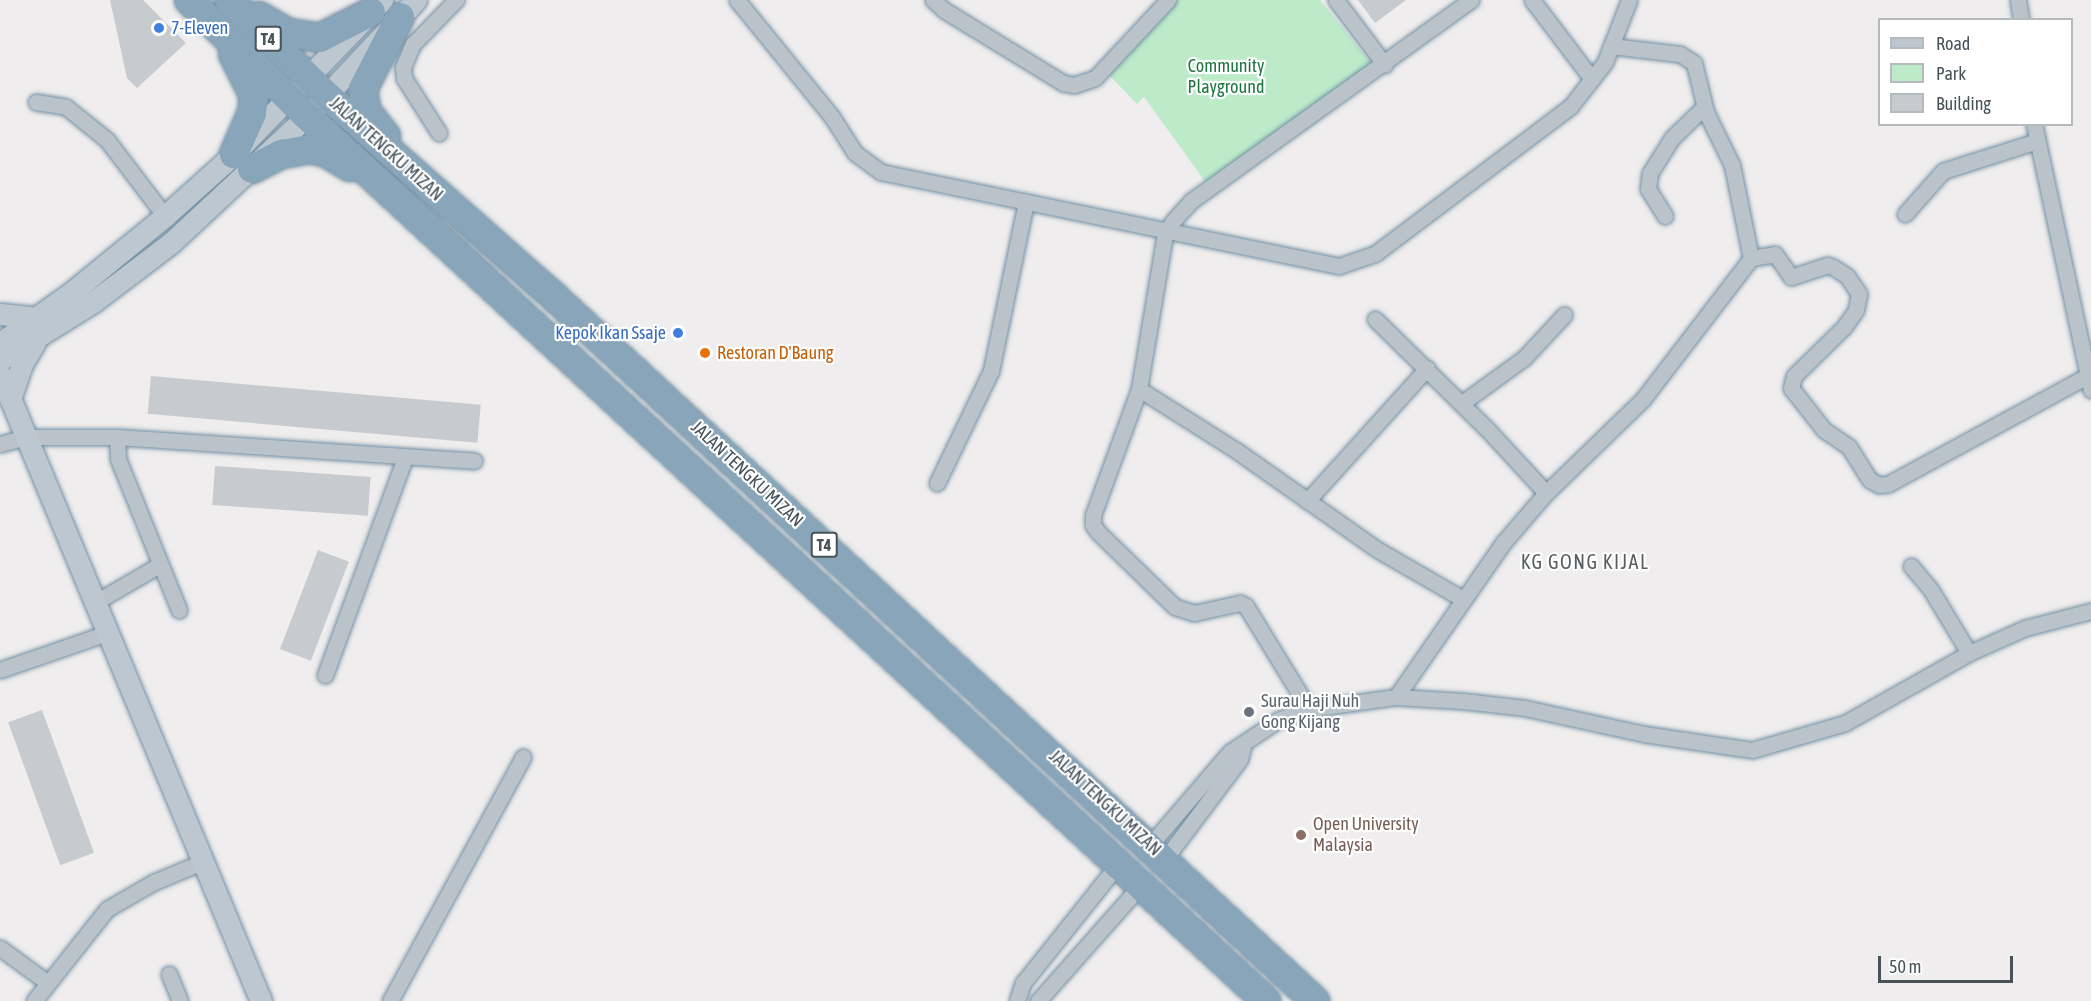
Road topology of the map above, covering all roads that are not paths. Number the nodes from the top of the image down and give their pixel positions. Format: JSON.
{"nodes":[{"id":1,"x":189,"y":0,"type":"edge"},
{"id":2,"x":456,"y":0,"type":"edge"},
{"id":3,"x":737,"y":0,"type":"edge"},
{"id":4,"x":1168,"y":0,"type":"edge"},
{"id":5,"x":1336,"y":0,"type":"edge"},
{"id":6,"x":1471,"y":0,"type":"edge"},
{"id":7,"x":1532,"y":0,"type":"edge"},
{"id":8,"x":1629,"y":0,"type":"edge"},
{"id":9,"x":2018,"y":0,"type":"edge"},
{"id":10,"x":935,"y":1,"type":"edge"},
{"id":11,"x":223,"y":7,"type":"edge"},
{"id":12,"x":392,"y":7,"type":"edge"},
{"id":13,"x":2020,"y":18,"type":"edge"},
{"id":14,"x":1611,"y":46,"type":"junction"},
{"id":15,"x":1385,"y":65,"type":"junction"},
{"id":16,"x":1592,"y":79,"type":"junction"},
{"id":17,"x":308,"y":97,"type":"junction"},
{"id":18,"x":36,"y":102,"type":"dead end"},
{"id":19,"x":1704,"y":107,"type":"junction"},
{"id":20,"x":2034,"y":126,"type":"edge"},
{"id":21,"x":439,"y":133,"type":"dead end"},
{"id":22,"x":2037,"y":141,"type":"junction"},
{"id":23,"x":243,"y":161,"type":"junction"},
{"id":24,"x":409,"y":190,"type":"junction"},
{"id":25,"x":1026,"y":202,"type":"junction"},
{"id":26,"x":1905,"y":214,"type":"dead end"},
{"id":27,"x":165,"y":216,"type":"junction"},
{"id":28,"x":1665,"y":216,"type":"dead end"},
{"id":29,"x":1165,"y":233,"type":"junction"},
{"id":30,"x":1751,"y":258,"type":"junction"},
{"id":31,"x":0,"y":315,"type":"edge"},
{"id":32,"x":1563,"y":315,"type":"dead end"},
{"id":33,"x":36,"y":318,"type":"junction"},
{"id":34,"x":1375,"y":319,"type":"dead end"},
{"id":35,"x":37,"y":339,"type":"junction"},
{"id":36,"x":0,"y":343,"type":"edge"},
{"id":37,"x":0,"y":360,"type":"edge"},
{"id":38,"x":1427,"y":368,"type":"junction"},
{"id":39,"x":2089,"y":383,"type":"edge"},
{"id":40,"x":4,"y":387,"type":"edge"},
{"id":41,"x":1140,"y":389,"type":"junction"},
{"id":42,"x":1462,"y":402,"type":"junction"},
{"id":43,"x":27,"y":437,"type":"junction"},
{"id":44,"x":117,"y":437,"type":"junction"},
{"id":45,"x":0,"y":444,"type":"edge"},
{"id":46,"x":405,"y":457,"type":"junction"},
{"id":47,"x":474,"y":461,"type":"dead end"},
{"id":48,"x":937,"y":483,"type":"dead end"},
{"id":49,"x":1546,"y":493,"type":"junction"},
{"id":50,"x":1307,"y":501,"type":"junction"},
{"id":51,"x":159,"y":565,"type":"junction"},
{"id":52,"x":1911,"y":566,"type":"dead end"},
{"id":53,"x":1461,"y":598,"type":"junction"},
{"id":54,"x":94,"y":603,"type":"junction"},
{"id":55,"x":179,"y":610,"type":"dead end"},
{"id":56,"x":2091,"y":610,"type":"edge"},
{"id":57,"x":107,"y":633,"type":"junction"},
{"id":58,"x":1969,"y":653,"type":"junction"},
{"id":59,"x":0,"y":670,"type":"edge"},
{"id":60,"x":325,"y":675,"type":"dead end"},
{"id":61,"x":1396,"y":696,"type":"junction"},
{"id":62,"x":1310,"y":709,"type":"junction"},
{"id":63,"x":523,"y":756,"type":"dead end"},
{"id":64,"x":1157,"y":852,"type":"junction"},
{"id":65,"x":202,"y":862,"type":"junction"},
{"id":66,"x":1118,"y":864,"type":"junction"},
{"id":67,"x":1142,"y":885,"type":"junction"},
{"id":68,"x":0,"y":948,"type":"edge"},
{"id":69,"x":169,"y":974,"type":"dead end"},
{"id":70,"x":48,"y":983,"type":"junction"},
{"id":71,"x":258,"y":1000,"type":"edge"},
{"id":72,"x":1019,"y":1000,"type":"edge"},
{"id":73,"x":34,"y":1001,"type":"edge"},
{"id":74,"x":180,"y":1001,"type":"edge"},
{"id":75,"x":390,"y":1001,"type":"edge"},
{"id":76,"x":1038,"y":1001,"type":"edge"},
{"id":77,"x":1266,"y":1001,"type":"edge"},
{"id":78,"x":1315,"y":1001,"type":"edge"}],
"edges":[{"from":1,"to":11,"type":"highway","name":"JALAN TENGKU MIZAN","number":"T4"},
{"from":2,"to":21,"type":"street"},
{"from":3,"to":25,"type":"street"},
{"from":4,"to":10,"type":"street"},
{"from":5,"to":15,"type":"street"},
{"from":6,"to":15,"type":"street"},
{"from":7,"to":16,"type":"street"},
{"from":8,"to":14,"type":"street"},
{"from":9,"to":13,"type":"street"},
{"from":11,"to":12,"type":"highway"},
{"from":11,"to":17,"type":"highway","name":"JALAN TENGKU MIZAN","number":"T4"},
{"from":11,"to":23,"type":"highway"},
{"from":12,"to":17,"type":"street"},
{"from":12,"to":17,"type":"street"},
{"from":12,"to":24,"type":"highway"},
{"from":14,"to":16,"type":"street"},
{"from":14,"to":19,"type":"street"},
{"from":15,"to":29,"type":"street"},
{"from":16,"to":29,"type":"street"},
{"from":17,"to":23,"type":"street"},
{"from":17,"to":24,"type":"highway","name":"JALAN TENGKU MIZAN","number":"T4"},
{"from":18,"to":27,"type":"street"},
{"from":19,"to":28,"type":"street"},
{"from":19,"to":30,"type":"street"},
{"from":20,"to":22,"type":"street"},
{"from":22,"to":26,"type":"street"},
{"from":22,"to":39,"type":"street"},
{"from":23,"to":24,"type":"highway"},
{"from":23,"to":27,"type":"street"},
{"from":23,"to":35,"type":"street"},
{"from":24,"to":64,"type":"highway","name":"JALAN TENGKU MIZAN","number":"T4"},
{"from":24,"to":66,"type":"highway","name":"JALAN TENGKU MIZAN","number":"T4"},
{"from":25,"to":29,"type":"street"},
{"from":25,"to":48,"type":"street"},
{"from":27,"to":33,"type":"street"},
{"from":29,"to":41,"type":"street"},
{"from":30,"to":39,"type":"street"},
{"from":30,"to":49,"type":"street"},
{"from":31,"to":33,"type":"street"},
{"from":32,"to":42,"type":"street"},
{"from":33,"to":36,"type":"street"},
{"from":34,"to":38,"type":"street"},
{"from":35,"to":37,"type":"street"},
{"from":35,"to":40,"type":"street"},
{"from":38,"to":42,"type":"street"},
{"from":38,"to":50,"type":"street"},
{"from":40,"to":43,"type":"street"},
{"from":41,"to":50,"type":"street"},
{"from":41,"to":62,"type":"street"},
{"from":42,"to":49,"type":"street"},
{"from":43,"to":44,"type":"street"},
{"from":43,"to":45,"type":"street"},
{"from":43,"to":54,"type":"street"},
{"from":44,"to":46,"type":"street"},
{"from":44,"to":51,"type":"street"},
{"from":46,"to":47,"type":"street"},
{"from":46,"to":60,"type":"street"},
{"from":49,"to":53,"type":"street"},
{"from":50,"to":53,"type":"street"},
{"from":51,"to":54,"type":"street"},
{"from":51,"to":55,"type":"street"},
{"from":52,"to":58,"type":"street"},
{"from":53,"to":61,"type":"street"},
{"from":54,"to":57,"type":"street"},
{"from":56,"to":58,"type":"street"},
{"from":57,"to":59,"type":"street"},
{"from":57,"to":65,"type":"street"},
{"from":58,"to":61,"type":"street"},
{"from":61,"to":62,"type":"street"},
{"from":62,"to":64,"type":"street"},
{"from":63,"to":75,"type":"street"},
{"from":64,"to":78,"type":"highway","name":"JALAN TENGKU MIZAN","number":"T4"},
{"from":65,"to":70,"type":"street"},
{"from":65,"to":71,"type":"street"},
{"from":66,"to":67,"type":"highway","name":"JALAN TENGKU MIZAN","number":"T4"},
{"from":66,"to":72,"type":"street"},
{"from":67,"to":76,"type":"street"},
{"from":67,"to":77,"type":"highway","name":"JALAN TENGKU MIZAN","number":"T4"},
{"from":68,"to":70,"type":"street"},
{"from":69,"to":74,"type":"street"},
{"from":70,"to":73,"type":"street"}]}
